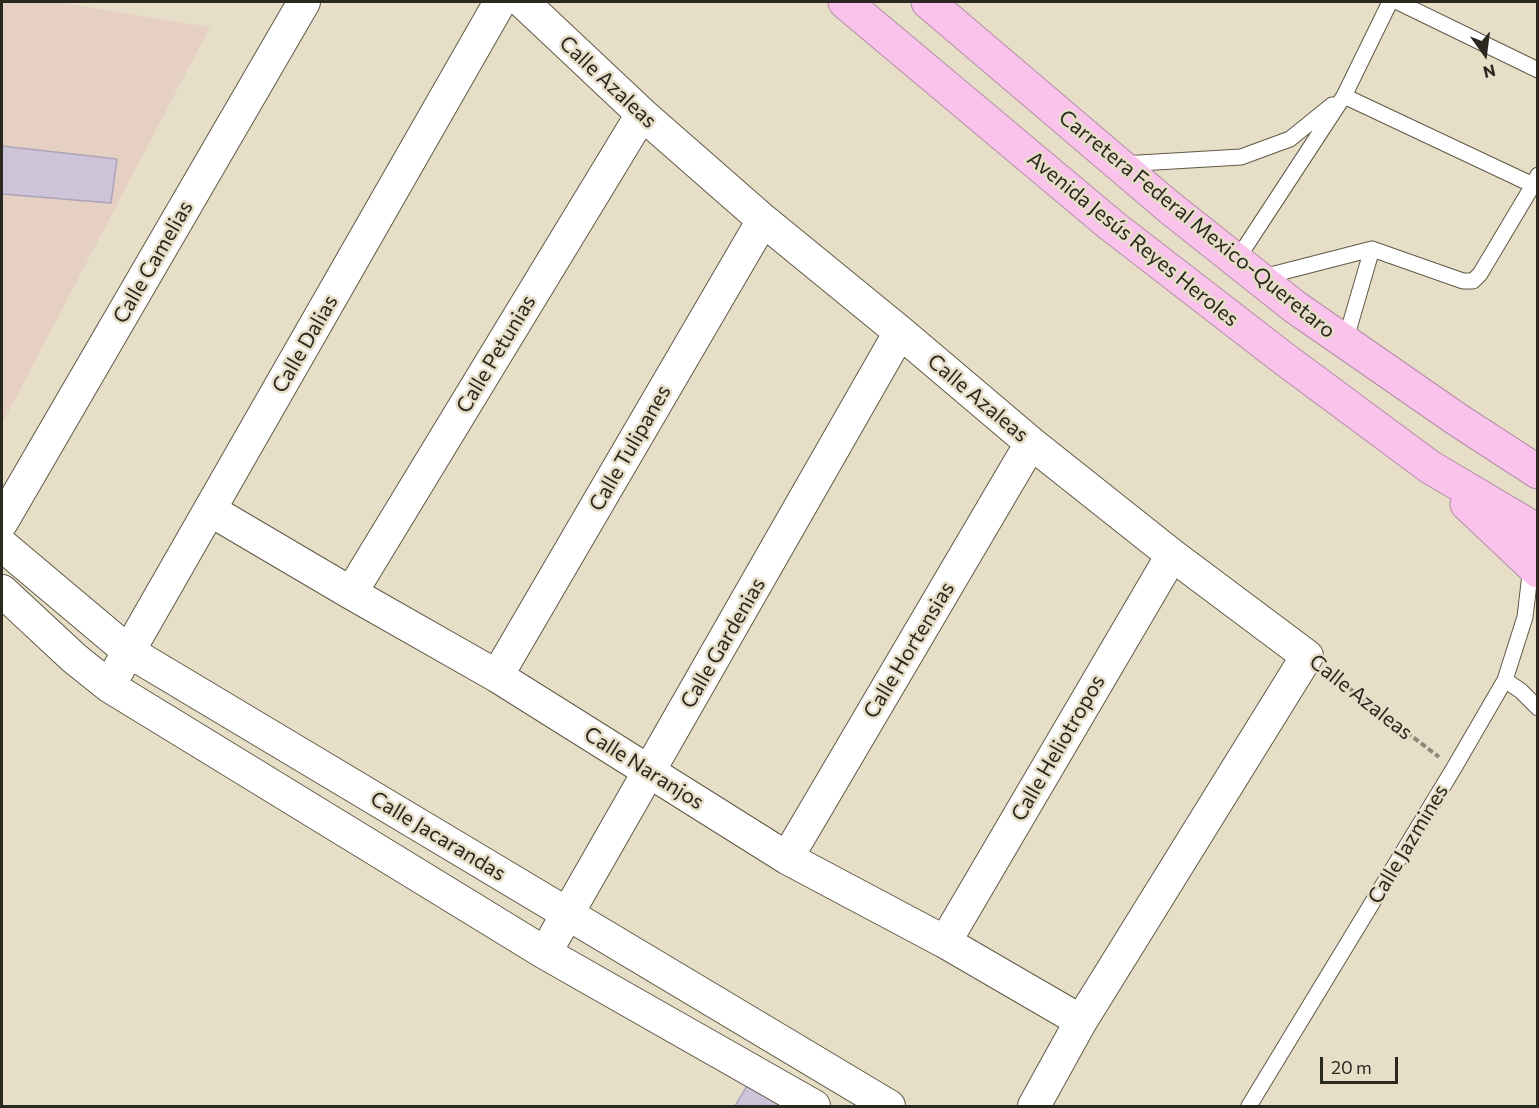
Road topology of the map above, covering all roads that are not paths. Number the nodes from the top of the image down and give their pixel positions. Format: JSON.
{"nodes":[{"id":1,"x":304,"y":2,"type":"edge"},
{"id":2,"x":500,"y":2,"type":"edge"},
{"id":3,"x":523,"y":2,"type":"edge"},
{"id":4,"x":845,"y":2,"type":"edge"},
{"id":5,"x":928,"y":2,"type":"edge"},
{"id":6,"x":1390,"y":2,"type":"edge"},
{"id":7,"x":1398,"y":2,"type":"edge"},
{"id":8,"x":1538,"y":70,"type":"edge"},
{"id":9,"x":1344,"y":96,"type":"junction"},
{"id":10,"x":642,"y":114,"type":"junction"},
{"id":11,"x":1119,"y":164,"type":"junction"},
{"id":12,"x":1535,"y":180,"type":"edge"},
{"id":13,"x":763,"y":220,"type":"junction"},
{"id":14,"x":1372,"y":249,"type":"junction"},
{"id":15,"x":1247,"y":269,"type":"junction"},
{"id":16,"x":900,"y":332,"type":"junction"},
{"id":17,"x":1345,"y":342,"type":"junction"},
{"id":18,"x":1031,"y":443,"type":"junction"},
{"id":19,"x":1430,"y":466,"type":"junction"},
{"id":20,"x":1538,"y":472,"type":"edge"},
{"id":21,"x":210,"y":510,"type":"junction"},
{"id":22,"x":2,"y":522,"type":"edge"},
{"id":23,"x":1538,"y":531,"type":"edge"},
{"id":24,"x":2,"y":545,"type":"edge"},
{"id":25,"x":1172,"y":555,"type":"junction"},
{"id":26,"x":1534,"y":569,"type":"edge"},
{"id":27,"x":2,"y":591,"type":"edge"},
{"id":28,"x":351,"y":593,"type":"junction"},
{"id":29,"x":128,"y":651,"type":"junction"},
{"id":30,"x":497,"y":676,"type":"junction"},
{"id":31,"x":1505,"y":680,"type":"junction"},
{"id":32,"x":109,"y":686,"type":"junction"},
{"id":33,"x":1538,"y":708,"type":"edge"},
{"id":34,"x":649,"y":772,"type":"junction"},
{"id":35,"x":787,"y":858,"type":"junction"},
{"id":36,"x":568,"y":914,"type":"junction"},
{"id":37,"x":945,"y":942,"type":"junction"},
{"id":38,"x":545,"y":953,"type":"junction"},
{"id":39,"x":1081,"y":1022,"type":"junction"},
{"id":40,"x":814,"y":1107,"type":"edge"},
{"id":41,"x":889,"y":1107,"type":"edge"},
{"id":42,"x":1034,"y":1107,"type":"edge"},
{"id":43,"x":1249,"y":1107,"type":"edge"}],
"edges":[{"from":1,"to":22,"type":"street","name":"Calle Camelias"},
{"from":2,"to":21,"type":"street","name":"Calle Dalias"},
{"from":3,"to":10,"type":"street","name":"Calle Azaleas"},
{"from":4,"to":19,"type":"highway","name":"Avenida Jesús Reyes Heroles"},
{"from":5,"to":11,"type":"highway","name":"Carretera Federal Mexico-Queretaro"},
{"from":6,"to":9,"type":"lane"},
{"from":7,"to":8,"type":"lane"},
{"from":9,"to":11,"type":"lane"},
{"from":9,"to":12,"type":"lane"},
{"from":9,"to":15,"type":"lane"},
{"from":10,"to":13,"type":"street","name":"Calle Azaleas"},
{"from":10,"to":28,"type":"street","name":"Calle Petunias"},
{"from":11,"to":15,"type":"highway","name":"Carretera Federal Mexico-Queretaro"},
{"from":12,"to":14,"type":"lane"},
{"from":13,"to":16,"type":"street","name":"Calle Azaleas"},
{"from":13,"to":30,"type":"street","name":"Calle Tulipanes"},
{"from":14,"to":15,"type":"lane"},
{"from":14,"to":17,"type":"lane"},
{"from":15,"to":17,"type":"highway","name":"Carretera Federal Mexico-Queretaro"},
{"from":16,"to":18,"type":"street","name":"Calle Azaleas"},
{"from":16,"to":34,"type":"street","name":"Calle Gardenias"},
{"from":17,"to":20,"type":"highway","name":"Carretera Federal Mexico-Queretaro"},
{"from":18,"to":25,"type":"street","name":"Calle Azaleas"},
{"from":18,"to":35,"type":"street","name":"Calle Hortensias"},
{"from":19,"to":23,"type":"highway"},
{"from":19,"to":26,"type":"highway"},
{"from":21,"to":28,"type":"street","name":"Calle Naranjos"},
{"from":21,"to":29,"type":"street","name":"Calle Dalias"},
{"from":24,"to":29,"type":"street","name":"Calle Jacarandas"},
{"from":25,"to":37,"type":"street","name":"Calle Heliotropos"},
{"from":25,"to":39,"type":"street","name":"Calle Azaleas"},
{"from":26,"to":31,"type":"lane","name":"Calle Jazmines"},
{"from":27,"to":32,"type":"street","name":"Calle Jacarandas"},
{"from":28,"to":30,"type":"street","name":"Calle Naranjos"},
{"from":29,"to":32,"type":"street","name":"Calle Dalias"},
{"from":29,"to":36,"type":"street","name":"Calle Jacarandas"},
{"from":30,"to":34,"type":"street","name":"Calle Naranjos"},
{"from":31,"to":33,"type":"lane"},
{"from":31,"to":43,"type":"lane","name":"Calle Jazmines"},
{"from":32,"to":38,"type":"street","name":"Calle Jacarandas"},
{"from":34,"to":35,"type":"street","name":"Calle Naranjos"},
{"from":34,"to":36,"type":"street","name":"Calle Gardenias"},
{"from":35,"to":37,"type":"street","name":"Calle Naranjos"},
{"from":36,"to":38,"type":"street","name":"Calle Gardenias"},
{"from":36,"to":41,"type":"street","name":"Calle Jacarandas"},
{"from":37,"to":39,"type":"street","name":"Calle Naranjos"},
{"from":38,"to":40,"type":"street","name":"Calle Jacarandas"},
{"from":39,"to":42,"type":"street"}]}
